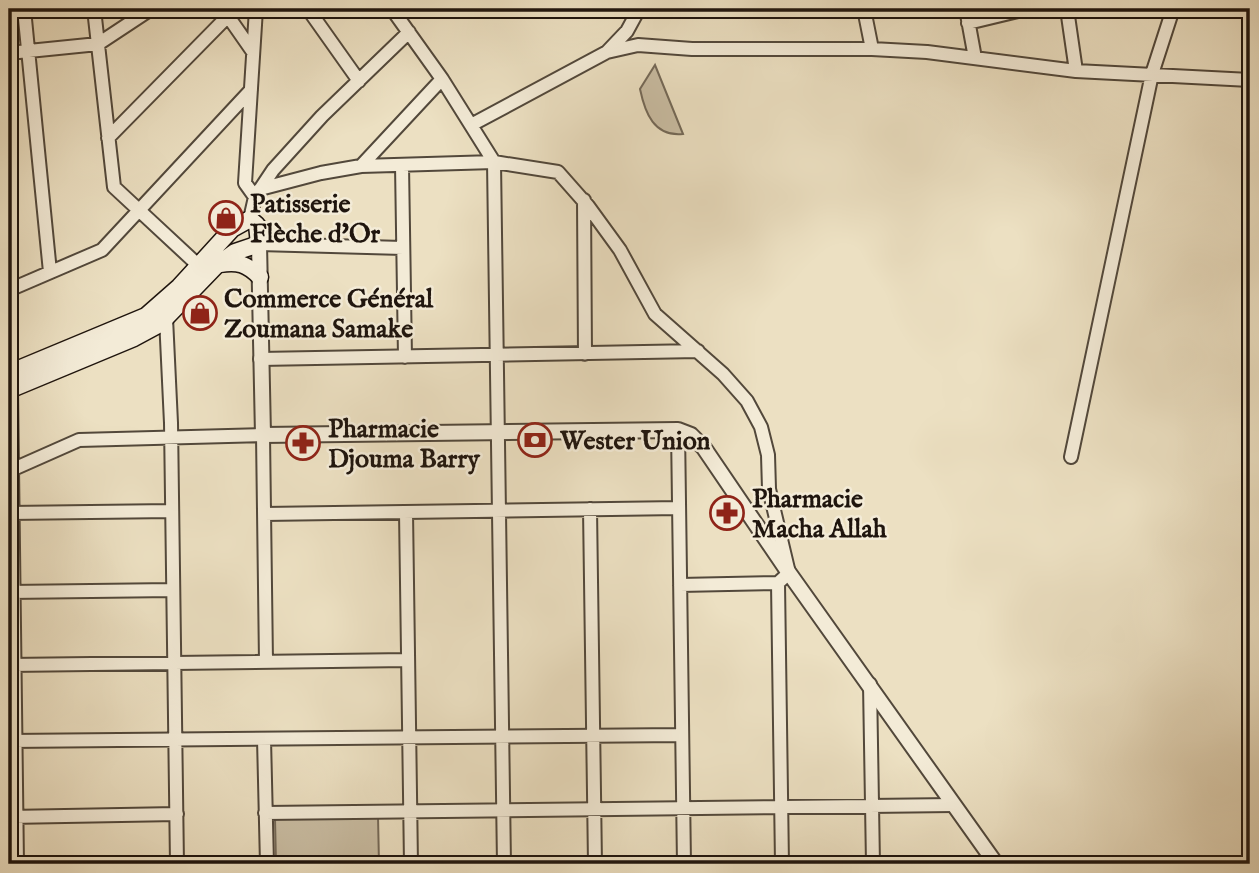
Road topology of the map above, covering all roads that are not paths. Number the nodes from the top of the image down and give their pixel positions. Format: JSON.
{"nodes":[{"id":1,"x":24,"y":9,"type":"edge"},
{"id":2,"x":94,"y":9,"type":"edge"},
{"id":3,"x":151,"y":9,"type":"edge"},
{"id":4,"x":256,"y":9,"type":"edge"},
{"id":5,"x":308,"y":9,"type":"edge"},
{"id":6,"x":393,"y":9,"type":"edge"},
{"id":7,"x":639,"y":9,"type":"edge"},
{"id":8,"x":864,"y":9,"type":"edge"},
{"id":9,"x":966,"y":9,"type":"edge"},
{"id":10,"x":1026,"y":9,"type":"edge"},
{"id":11,"x":1067,"y":9,"type":"edge"},
{"id":12,"x":1173,"y":9,"type":"edge"},
{"id":13,"x":226,"y":13,"type":"edge"},
{"id":14,"x":968,"y":23,"type":"junction"},
{"id":15,"x":409,"y":32,"type":"junction"},
{"id":16,"x":98,"y":44,"type":"junction"},
{"id":17,"x":872,"y":49,"type":"junction"},
{"id":18,"x":28,"y":51,"type":"junction"},
{"id":19,"x":607,"y":51,"type":"junction"},
{"id":20,"x":253,"y":52,"type":"junction"},
{"id":21,"x":9,"y":53,"type":"edge"},
{"id":22,"x":975,"y":58,"type":"junction"},
{"id":23,"x":1076,"y":71,"type":"junction"},
{"id":24,"x":1152,"y":74,"type":"junction"},
{"id":25,"x":442,"y":79,"type":"junction"},
{"id":26,"x":1250,"y":80,"type":"edge"},
{"id":27,"x":359,"y":81,"type":"junction"},
{"id":28,"x":251,"y":90,"type":"junction"},
{"id":29,"x":471,"y":125,"type":"junction"},
{"id":30,"x":108,"y":138,"type":"junction"},
{"id":31,"x":495,"y":162,"type":"junction"},
{"id":32,"x":402,"y":165,"type":"junction"},
{"id":33,"x":360,"y":166,"type":"junction"},
{"id":34,"x":258,"y":193,"type":"junction"},
{"id":35,"x":584,"y":200,"type":"junction"},
{"id":36,"x":140,"y":211,"type":"junction"},
{"id":37,"x":250,"y":219,"type":"junction"},
{"id":38,"x":259,"y":244,"type":"junction"},
{"id":39,"x":403,"y":248,"type":"junction"},
{"id":40,"x":217,"y":265,"type":"junction"},
{"id":41,"x":199,"y":266,"type":"junction"},
{"id":42,"x":50,"y":272,"type":"junction"},
{"id":43,"x":260,"y":277,"type":"junction"},
{"id":44,"x":9,"y":290,"type":"edge"},
{"id":45,"x":166,"y":318,"type":"junction"},
{"id":46,"x":698,"y":351,"type":"junction"},
{"id":47,"x":585,"y":354,"type":"junction"},
{"id":48,"x":497,"y":355,"type":"junction"},
{"id":49,"x":405,"y":357,"type":"junction"},
{"id":50,"x":260,"y":359,"type":"junction"},
{"id":51,"x":9,"y":384,"type":"edge"},
{"id":52,"x":678,"y":430,"type":"junction"},
{"id":53,"x":498,"y":432,"type":"junction"},
{"id":54,"x":263,"y":435,"type":"junction"},
{"id":55,"x":171,"y":436,"type":"junction"},
{"id":56,"x":1071,"y":457,"type":"dead end"},
{"id":57,"x":10,"y":471,"type":"edge"},
{"id":58,"x":679,"y":508,"type":"junction"},
{"id":59,"x":590,"y":509,"type":"junction"},
{"id":60,"x":499,"y":510,"type":"junction"},
{"id":61,"x":172,"y":511,"type":"junction"},
{"id":62,"x":406,"y":512,"type":"junction"},
{"id":63,"x":11,"y":513,"type":"edge"},
{"id":64,"x":264,"y":514,"type":"junction"},
{"id":65,"x":784,"y":578,"type":"junction"},
{"id":66,"x":680,"y":585,"type":"junction"},
{"id":67,"x":173,"y":590,"type":"junction"},
{"id":68,"x":11,"y":592,"type":"edge"},
{"id":69,"x":408,"y":660,"type":"junction"},
{"id":70,"x":266,"y":662,"type":"junction"},
{"id":71,"x":174,"y":663,"type":"junction"},
{"id":72,"x":12,"y":665,"type":"edge"},
{"id":73,"x":870,"y":684,"type":"junction"},
{"id":74,"x":682,"y":735,"type":"junction"},
{"id":75,"x":502,"y":736,"type":"junction"},
{"id":76,"x":593,"y":736,"type":"junction"},
{"id":77,"x":410,"y":737,"type":"junction"},
{"id":78,"x":264,"y":739,"type":"junction"},
{"id":79,"x":176,"y":740,"type":"junction"},
{"id":80,"x":12,"y":741,"type":"edge"},
{"id":81,"x":872,"y":805,"type":"junction"},
{"id":82,"x":954,"y":805,"type":"junction"},
{"id":83,"x":781,"y":807,"type":"junction"},
{"id":84,"x":683,"y":808,"type":"junction"},
{"id":85,"x":594,"y":809,"type":"junction"},
{"id":86,"x":503,"y":810,"type":"junction"},
{"id":87,"x":411,"y":811,"type":"junction"},
{"id":88,"x":265,"y":813,"type":"junction"},
{"id":89,"x":177,"y":814,"type":"junction"},
{"id":90,"x":13,"y":817,"type":"edge"},
{"id":91,"x":17,"y":864,"type":"edge"},
{"id":92,"x":177,"y":864,"type":"edge"},
{"id":93,"x":267,"y":864,"type":"edge"},
{"id":94,"x":411,"y":864,"type":"edge"},
{"id":95,"x":504,"y":864,"type":"edge"},
{"id":96,"x":595,"y":864,"type":"edge"},
{"id":97,"x":684,"y":864,"type":"edge"},
{"id":98,"x":782,"y":864,"type":"edge"},
{"id":99,"x":873,"y":864,"type":"edge"},
{"id":100,"x":996,"y":864,"type":"edge"}],
"edges":[{"from":1,"to":18,"type":"street"},
{"from":2,"to":16,"type":"street"},
{"from":3,"to":16,"type":"street"},
{"from":4,"to":20,"type":"street"},
{"from":5,"to":27,"type":"street"},
{"from":6,"to":15,"type":"street"},
{"from":7,"to":19,"type":"street"},
{"from":8,"to":17,"type":"street"},
{"from":9,"to":14,"type":"street"},
{"from":10,"to":14,"type":"street"},
{"from":11,"to":23,"type":"street"},
{"from":12,"to":24,"type":"street"},
{"from":13,"to":20,"type":"street"},
{"from":13,"to":30,"type":"street"},
{"from":14,"to":22,"type":"street"},
{"from":15,"to":25,"type":"street"},
{"from":15,"to":27,"type":"street"},
{"from":16,"to":18,"type":"street"},
{"from":16,"to":30,"type":"street"},
{"from":17,"to":19,"type":"street"},
{"from":17,"to":22,"type":"street"},
{"from":18,"to":21,"type":"street"},
{"from":18,"to":42,"type":"street"},
{"from":19,"to":29,"type":"street"},
{"from":20,"to":28,"type":"street"},
{"from":22,"to":23,"type":"street"},
{"from":23,"to":24,"type":"street"},
{"from":24,"to":26,"type":"street"},
{"from":24,"to":56,"type":"street"},
{"from":25,"to":29,"type":"street"},
{"from":25,"to":33,"type":"street"},
{"from":27,"to":34,"type":"street"},
{"from":28,"to":34,"type":"street"},
{"from":28,"to":36,"type":"street"},
{"from":29,"to":31,"type":"street"},
{"from":30,"to":36,"type":"street"},
{"from":31,"to":32,"type":"street"},
{"from":31,"to":35,"type":"street"},
{"from":31,"to":48,"type":"street"},
{"from":32,"to":33,"type":"street"},
{"from":32,"to":39,"type":"street"},
{"from":33,"to":34,"type":"street"},
{"from":34,"to":37,"type":"street"},
{"from":35,"to":46,"type":"street"},
{"from":35,"to":47,"type":"street"},
{"from":36,"to":41,"type":"street"},
{"from":36,"to":42,"type":"street"},
{"from":37,"to":38,"type":"main road"},
{"from":37,"to":41,"type":"main road"},
{"from":38,"to":39,"type":"street"},
{"from":38,"to":40,"type":"main road"},
{"from":38,"to":43,"type":"street"},
{"from":39,"to":49,"type":"street"},
{"from":40,"to":43,"type":"main road"},
{"from":40,"to":45,"type":"main road"},
{"from":41,"to":51,"type":"main road"},
{"from":42,"to":44,"type":"street"},
{"from":43,"to":50,"type":"street"},
{"from":45,"to":51,"type":"main road"},
{"from":45,"to":55,"type":"street"},
{"from":46,"to":47,"type":"street"},
{"from":46,"to":65,"type":"street"},
{"from":47,"to":48,"type":"street"},
{"from":48,"to":49,"type":"street"},
{"from":48,"to":53,"type":"street"},
{"from":49,"to":50,"type":"street"},
{"from":50,"to":54,"type":"street"},
{"from":51,"to":57,"type":"street"},
{"from":52,"to":53,"type":"street"},
{"from":52,"to":58,"type":"street"},
{"from":52,"to":65,"type":"street"},
{"from":53,"to":54,"type":"street"},
{"from":53,"to":60,"type":"street"},
{"from":54,"to":55,"type":"street"},
{"from":54,"to":64,"type":"street"},
{"from":55,"to":57,"type":"street"},
{"from":55,"to":61,"type":"street"},
{"from":57,"to":63,"type":"street"},
{"from":58,"to":59,"type":"street"},
{"from":58,"to":66,"type":"street"},
{"from":59,"to":60,"type":"street"},
{"from":59,"to":76,"type":"street"},
{"from":60,"to":62,"type":"street"},
{"from":60,"to":75,"type":"street"},
{"from":61,"to":63,"type":"street"},
{"from":61,"to":67,"type":"street"},
{"from":62,"to":64,"type":"street"},
{"from":62,"to":69,"type":"street"},
{"from":63,"to":68,"type":"street"},
{"from":64,"to":70,"type":"street"},
{"from":65,"to":66,"type":"street"},
{"from":65,"to":73,"type":"street"},
{"from":65,"to":83,"type":"street"},
{"from":66,"to":74,"type":"street"},
{"from":67,"to":68,"type":"street"},
{"from":67,"to":71,"type":"street"},
{"from":68,"to":72,"type":"street"},
{"from":69,"to":70,"type":"street"},
{"from":69,"to":77,"type":"street"},
{"from":70,"to":71,"type":"street"},
{"from":71,"to":72,"type":"street"},
{"from":71,"to":79,"type":"street"},
{"from":72,"to":80,"type":"street"},
{"from":73,"to":81,"type":"street"},
{"from":73,"to":82,"type":"street"},
{"from":74,"to":76,"type":"street"},
{"from":74,"to":84,"type":"street"},
{"from":75,"to":76,"type":"street"},
{"from":75,"to":77,"type":"street"},
{"from":75,"to":86,"type":"street"},
{"from":76,"to":85,"type":"street"},
{"from":77,"to":78,"type":"street"},
{"from":77,"to":87,"type":"street"},
{"from":78,"to":79,"type":"street"},
{"from":78,"to":88,"type":"street"},
{"from":79,"to":80,"type":"street"},
{"from":79,"to":89,"type":"street"},
{"from":80,"to":90,"type":"street"},
{"from":81,"to":82,"type":"street"},
{"from":81,"to":83,"type":"street"},
{"from":81,"to":99,"type":"street"},
{"from":82,"to":100,"type":"street"},
{"from":83,"to":84,"type":"street"},
{"from":83,"to":98,"type":"street"},
{"from":84,"to":85,"type":"street"},
{"from":84,"to":97,"type":"street"},
{"from":85,"to":86,"type":"street"},
{"from":85,"to":96,"type":"street"},
{"from":86,"to":87,"type":"street"},
{"from":86,"to":95,"type":"street"},
{"from":87,"to":88,"type":"street"},
{"from":87,"to":94,"type":"street"},
{"from":88,"to":93,"type":"street"},
{"from":89,"to":90,"type":"street"},
{"from":89,"to":92,"type":"street"},
{"from":90,"to":91,"type":"street"}]}
